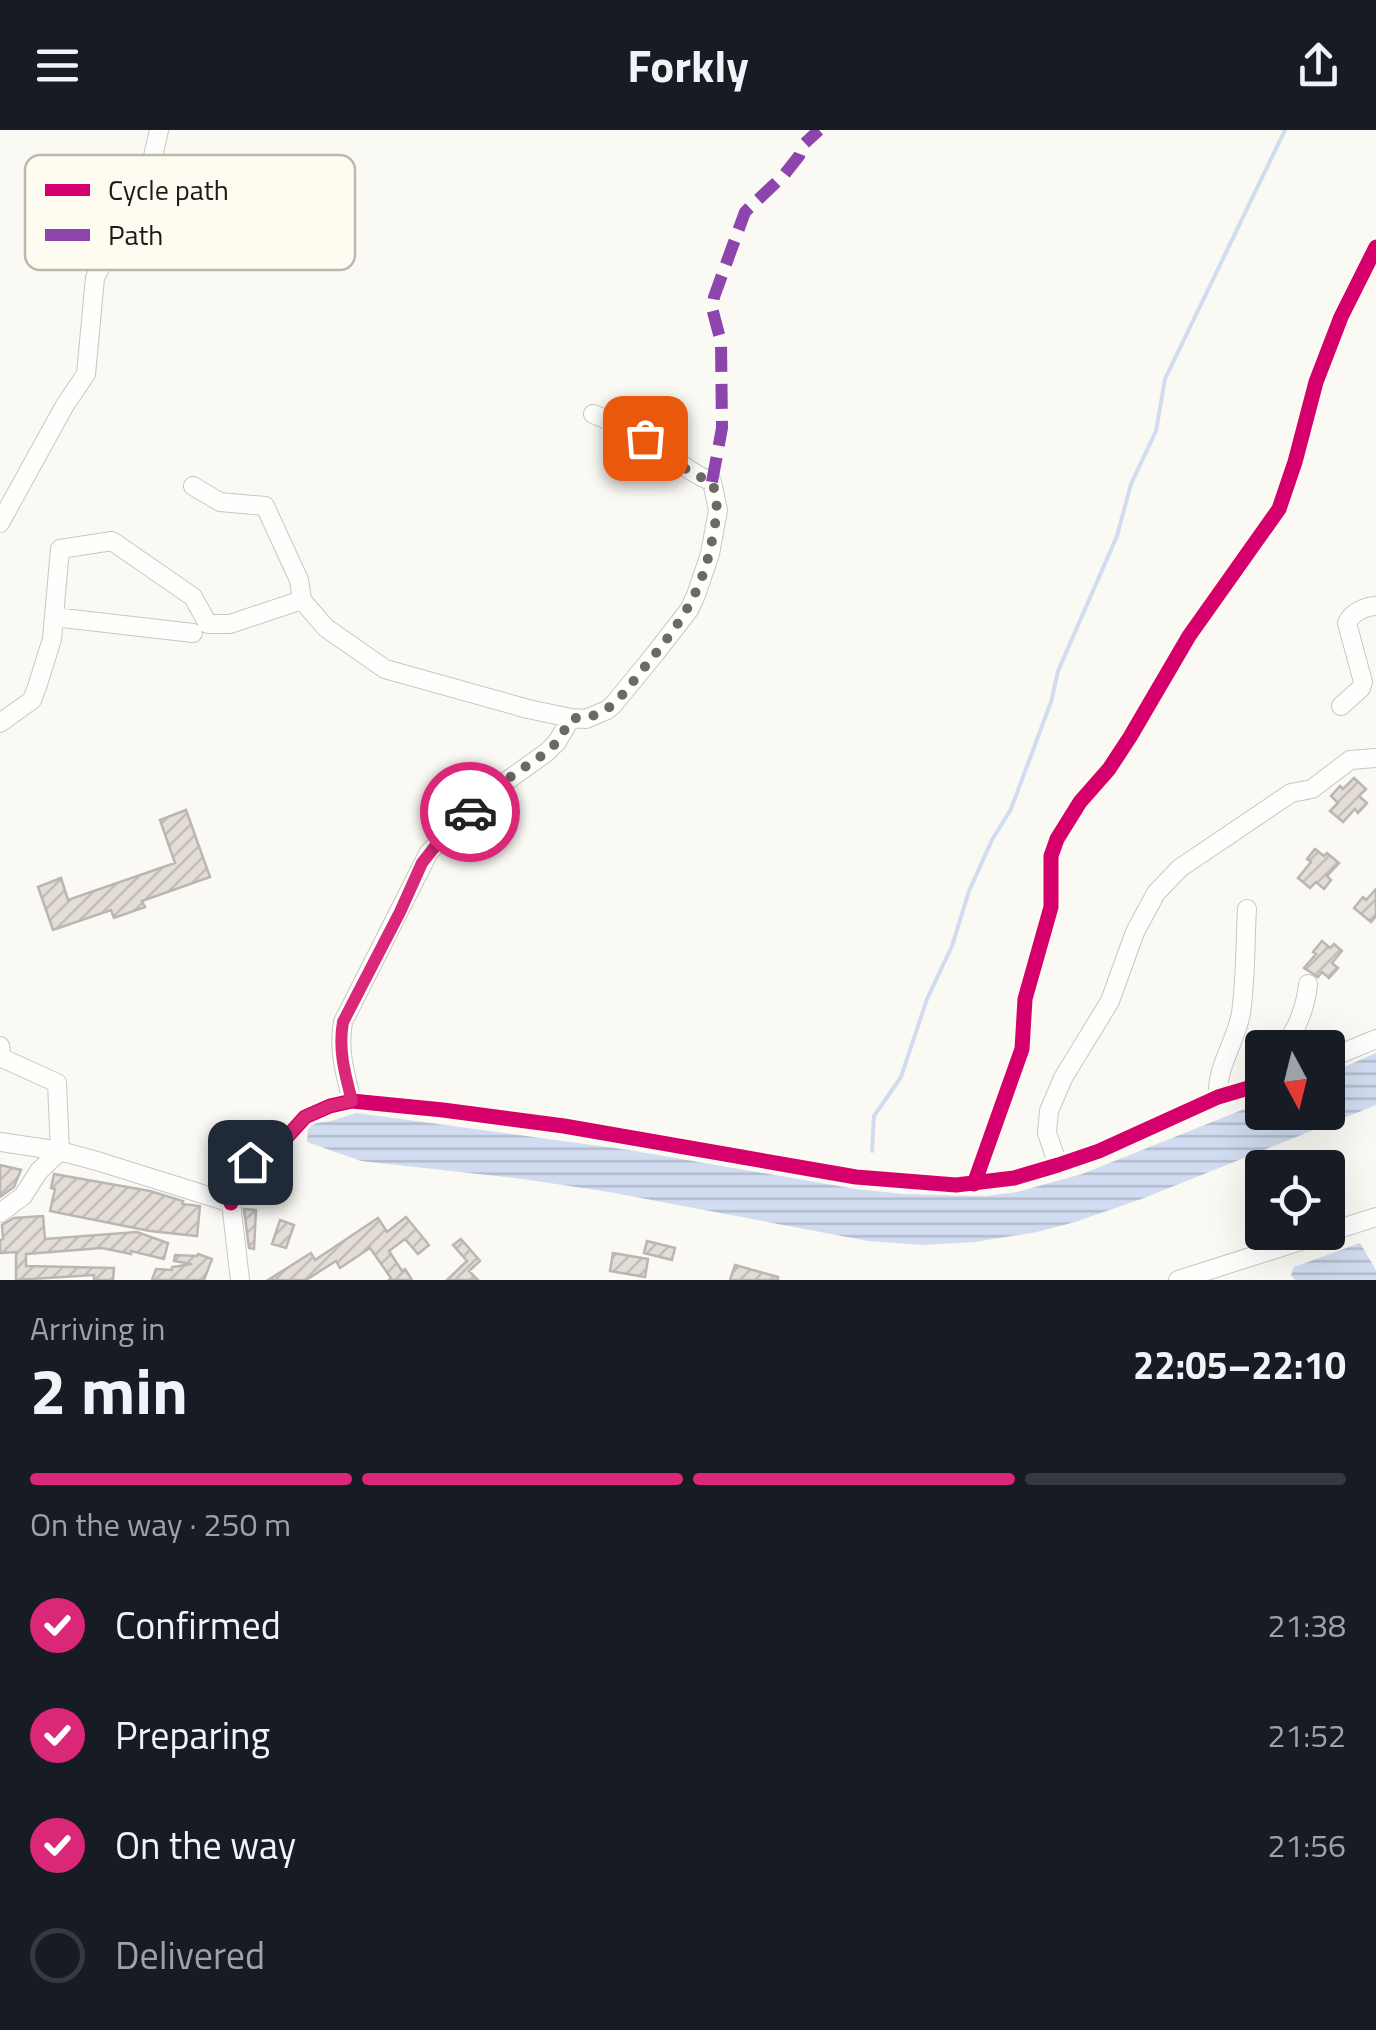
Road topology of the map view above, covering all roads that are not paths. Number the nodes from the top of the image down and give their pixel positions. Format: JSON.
{"nodes":[{"id":1,"x":159,"y":130,"type":"edge"},
{"id":2,"x":153,"y":155,"type":"edge"},
{"id":3,"x":1376,"y":247,"type":"edge"},
{"id":4,"x":98,"y":270,"type":"edge"},
{"id":5,"x":593,"y":414,"type":"dead end"},
{"id":6,"x":192,"y":486,"type":"dead end"},
{"id":7,"x":0,"y":523,"type":"edge"},
{"id":8,"x":302,"y":600,"type":"junction"},
{"id":9,"x":1376,"y":606,"type":"edge"},
{"id":10,"x":54,"y":617,"type":"junction"},
{"id":11,"x":200,"y":629,"type":"junction"},
{"id":12,"x":172,"y":648,"type":"dead end"},
{"id":13,"x":1341,"y":706,"type":"dead end"},
{"id":14,"x":572,"y":718,"type":"junction"},
{"id":15,"x":0,"y":723,"type":"edge"},
{"id":16,"x":1376,"y":758,"type":"edge"},
{"id":17,"x":1248,"y":908,"type":"dead end"},
{"id":18,"x":1308,"y":984,"type":"dead end"},
{"id":19,"x":1294,"y":1030,"type":"edge"},
{"id":20,"x":1376,"y":1038,"type":"edge"},
{"id":21,"x":1345,"y":1051,"type":"edge"},
{"id":22,"x":0,"y":1054,"type":"edge"},
{"id":23,"x":1245,"y":1088,"type":"edge"},
{"id":24,"x":1218,"y":1097,"type":"junction"},
{"id":25,"x":352,"y":1101,"type":"junction"},
{"id":26,"x":0,"y":1142,"type":"edge"},
{"id":27,"x":60,"y":1151,"type":"junction"},
{"id":28,"x":1058,"y":1165,"type":"junction"},
{"id":29,"x":974,"y":1184,"type":"junction"},
{"id":30,"x":231,"y":1203,"type":"junction"},
{"id":31,"x":0,"y":1213,"type":"edge"},
{"id":32,"x":1376,"y":1218,"type":"edge"},
{"id":33,"x":240,"y":1280,"type":"edge"},
{"id":34,"x":1178,"y":1280,"type":"edge"}],
"edges":[{"from":1,"to":2,"type":"street"},
{"from":3,"to":29,"type":"street"},
{"from":4,"to":7,"type":"street"},
{"from":5,"to":14,"type":"street"},
{"from":6,"to":8,"type":"street"},
{"from":8,"to":11,"type":"street"},
{"from":8,"to":14,"type":"street"},
{"from":9,"to":13,"type":"street"},
{"from":10,"to":11,"type":"street"},
{"from":10,"to":11,"type":"street"},
{"from":10,"to":15,"type":"street"},
{"from":11,"to":12,"type":"street"},
{"from":14,"to":25,"type":"street"},
{"from":16,"to":28,"type":"street"},
{"from":17,"to":24,"type":"street"},
{"from":18,"to":19,"type":"street"},
{"from":20,"to":21,"type":"street"},
{"from":22,"to":27,"type":"street"},
{"from":23,"to":24,"type":"street"},
{"from":24,"to":28,"type":"street"},
{"from":25,"to":29,"type":"street"},
{"from":25,"to":30,"type":"street"},
{"from":26,"to":27,"type":"street"},
{"from":27,"to":30,"type":"street"},
{"from":27,"to":31,"type":"street"},
{"from":28,"to":29,"type":"street"},
{"from":30,"to":33,"type":"street"},
{"from":32,"to":34,"type":"street"}]}
